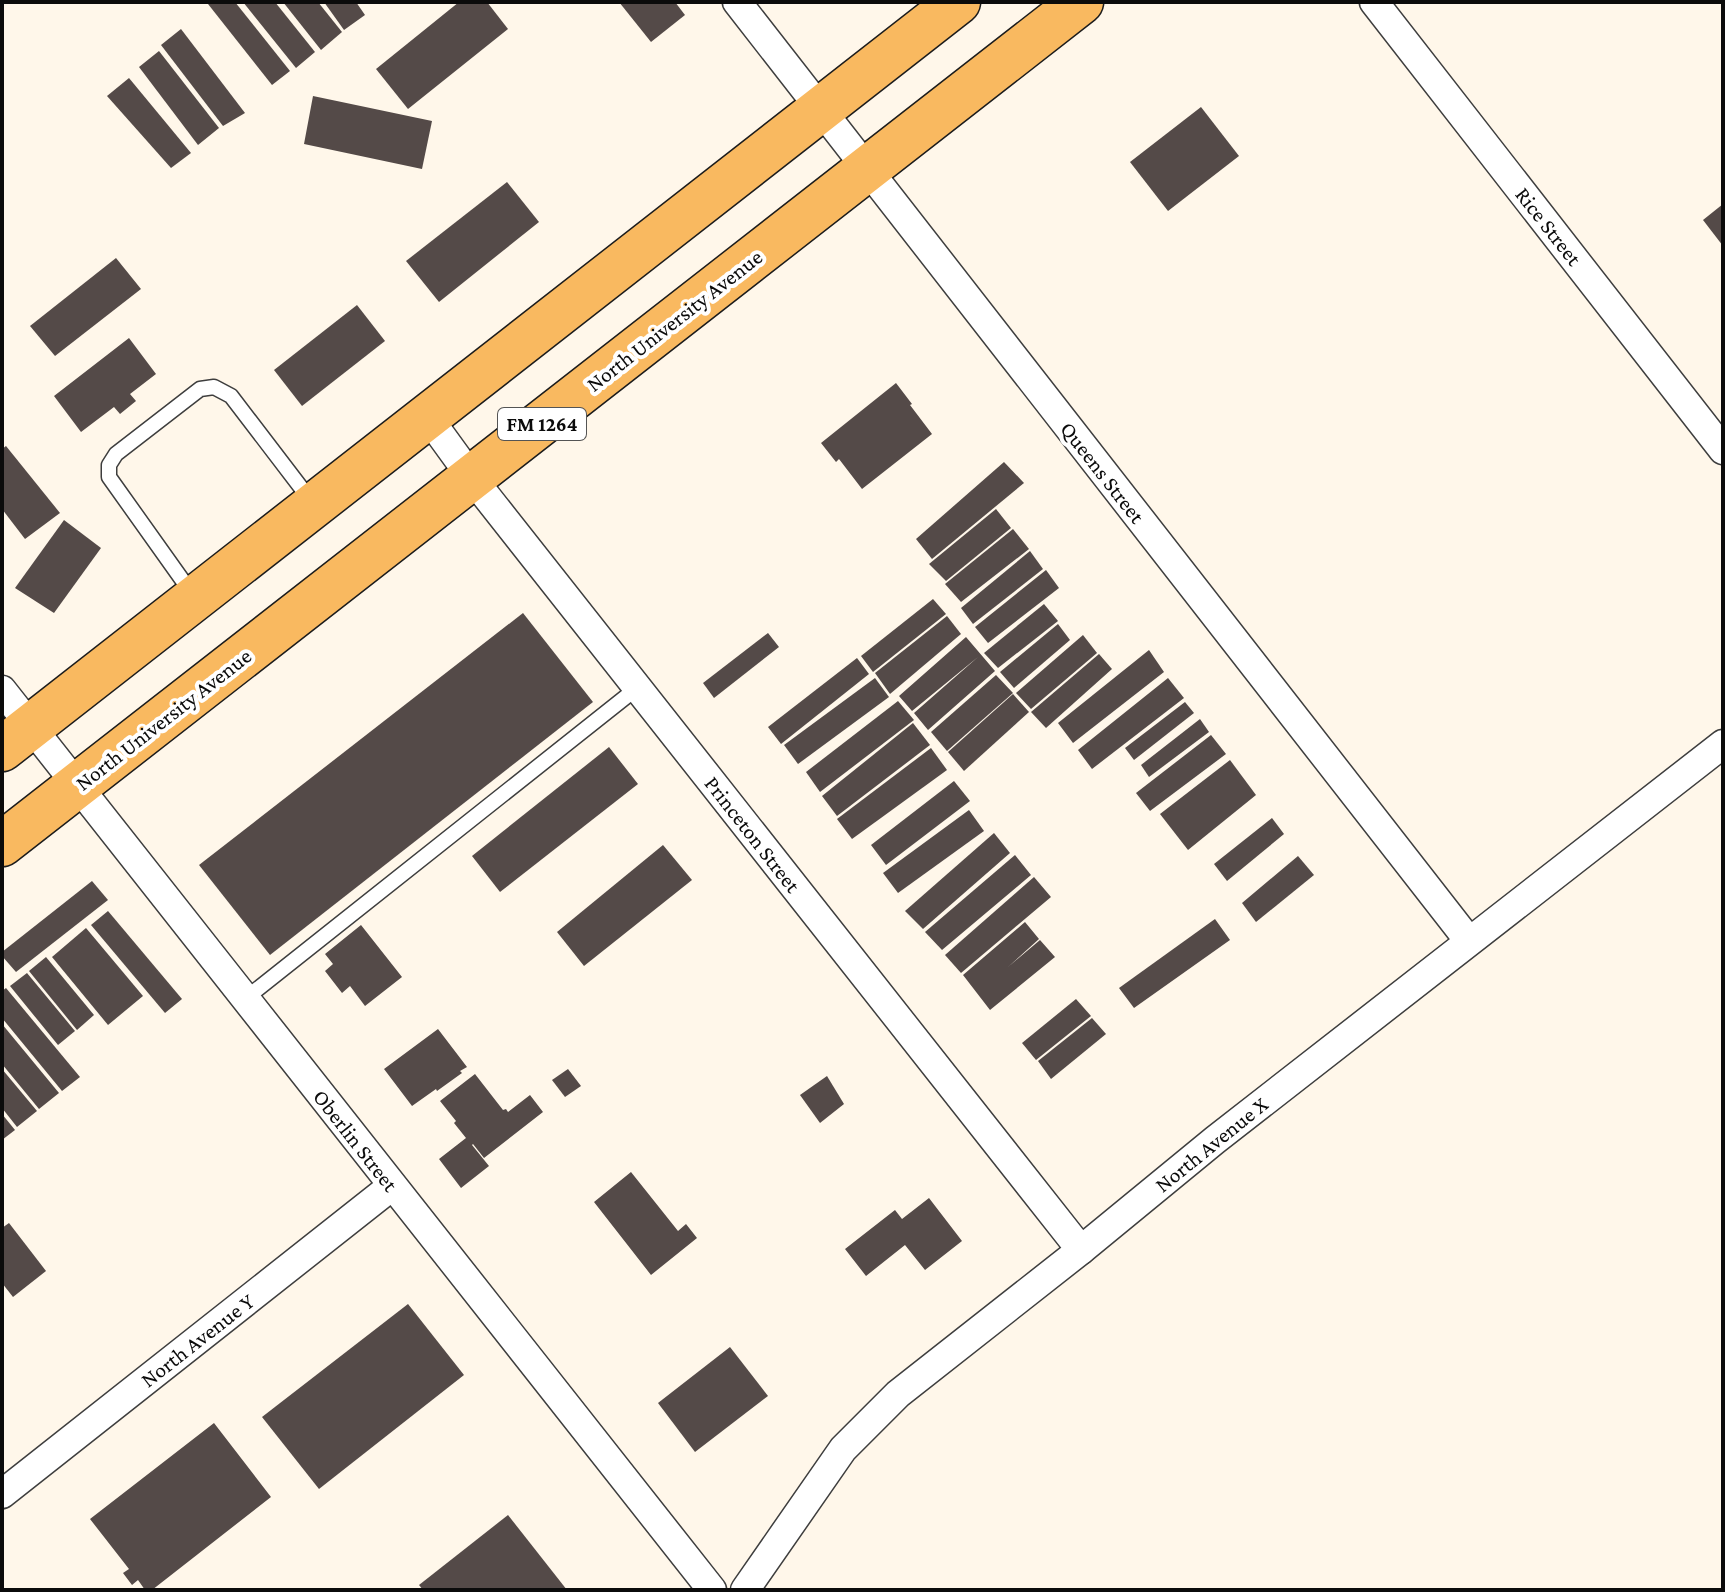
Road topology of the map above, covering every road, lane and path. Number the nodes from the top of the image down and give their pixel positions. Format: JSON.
{"nodes":[{"id":1,"x":737,"y":2,"type":"edge"},
{"id":2,"x":958,"y":2,"type":"edge"},
{"id":3,"x":1081,"y":2,"type":"edge"},
{"id":4,"x":1374,"y":2,"type":"edge"},
{"id":5,"x":821,"y":110,"type":"junction"},
{"id":6,"x":867,"y":169,"type":"junction"},
{"id":7,"x":427,"y":416,"type":"junction"},
{"id":8,"x":1723,"y":450,"type":"edge"},
{"id":9,"x":472,"y":478,"type":"junction"},
{"id":10,"x":314,"y":506,"type":"junction"},
{"id":11,"x":195,"y":598,"type":"junction"},
{"id":12,"x":637,"y":688,"type":"junction"},
{"id":13,"x":2,"y":690,"type":"edge"},
{"id":14,"x":16,"y":738,"type":"edge"},
{"id":15,"x":1723,"y":744,"type":"edge"},
{"id":16,"x":77,"y":786,"type":"junction"},
{"id":17,"x":2,"y":844,"type":"edge"},
{"id":18,"x":1469,"y":941,"type":"junction"},
{"id":19,"x":245,"y":999,"type":"junction"},
{"id":20,"x":392,"y":1186,"type":"junction"},
{"id":21,"x":1081,"y":1250,"type":"junction"},
{"id":22,"x":2,"y":1494,"type":"edge"},
{"id":23,"x":712,"y":1590,"type":"edge"},
{"id":24,"x":745,"y":1590,"type":"edge"}],
"edges":[{"from":1,"to":5,"type":"street","name":"Queens Street"},
{"from":2,"to":5,"type":"main road"},
{"from":3,"to":6,"type":"main road","name":"North University Avenue","number":"FM 1264"},
{"from":4,"to":8,"type":"street","name":"Rice Street"},
{"from":5,"to":6,"type":"street","name":"Queens Street"},
{"from":5,"to":7,"type":"main road"},
{"from":6,"to":9,"type":"main road","name":"North University Avenue","number":"FM 1264"},
{"from":6,"to":18,"type":"street","name":"Queens Street"},
{"from":7,"to":9,"type":"street","name":"Princeton Street"},
{"from":7,"to":10,"type":"main road"},
{"from":9,"to":12,"type":"street","name":"Princeton Street"},
{"from":9,"to":16,"type":"main road","name":"North University Avenue","number":"FM 1264"},
{"from":10,"to":11,"type":"main road"},
{"from":10,"to":11,"type":"lane"},
{"from":11,"to":14,"type":"main road"},
{"from":12,"to":19,"type":"lane"},
{"from":12,"to":21,"type":"street","name":"Princeton Street"},
{"from":13,"to":14,"type":"street","name":"Oberlin Street"},
{"from":14,"to":16,"type":"street","name":"Oberlin Street"},
{"from":15,"to":18,"type":"street","name":"North Avenue X"},
{"from":16,"to":17,"type":"main road","name":"North University Avenue","number":"FM 1264"},
{"from":16,"to":19,"type":"street","name":"Oberlin Street"},
{"from":18,"to":21,"type":"street","name":"North Avenue X"},
{"from":19,"to":20,"type":"street","name":"Oberlin Street"},
{"from":20,"to":22,"type":"street","name":"North Avenue Y"},
{"from":20,"to":23,"type":"street","name":"Oberlin Street"},
{"from":21,"to":24,"type":"street","name":"North Avenue X"}]}
